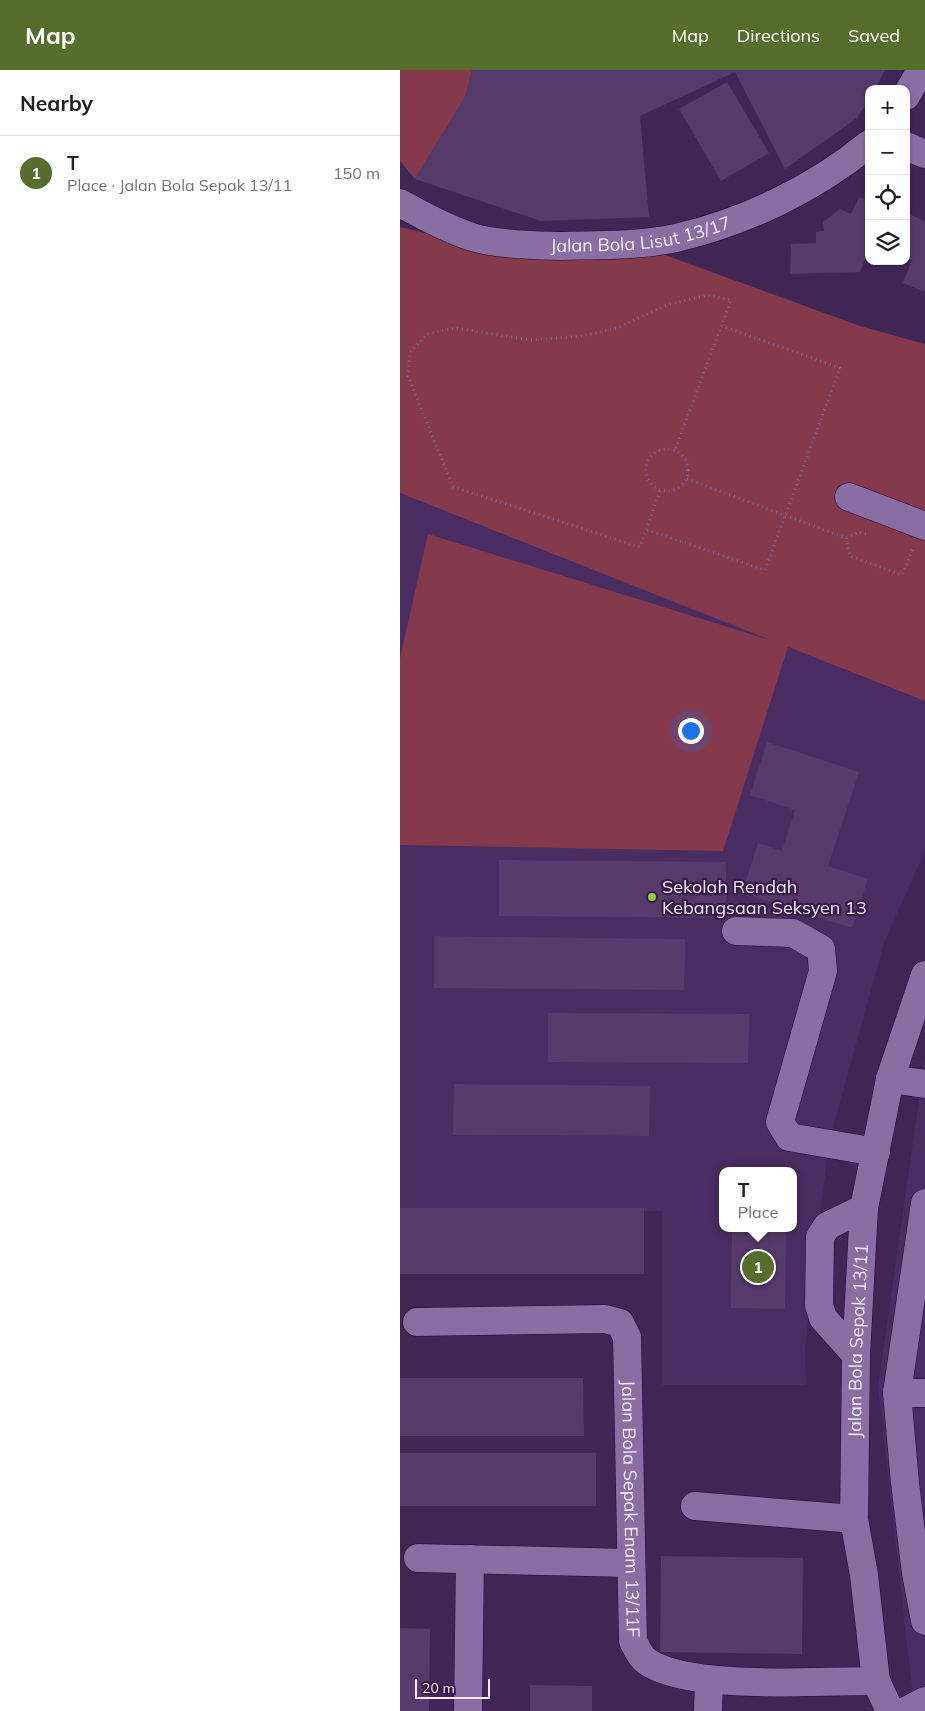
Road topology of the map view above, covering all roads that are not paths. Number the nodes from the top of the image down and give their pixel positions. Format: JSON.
{"nodes":[{"id":1,"x":921,"y":70,"type":"edge"},
{"id":2,"x":910,"y":89,"type":"edge"},
{"id":3,"x":865,"y":147,"type":"edge"},
{"id":4,"x":910,"y":148,"type":"edge"},
{"id":5,"x":925,"y":154,"type":"edge"},
{"id":6,"x":400,"y":203,"type":"edge"},
{"id":7,"x":849,"y":497,"type":"dead end"},
{"id":8,"x":925,"y":526,"type":"edge"},
{"id":9,"x":736,"y":931,"type":"dead end"},
{"id":10,"x":925,"y":975,"type":"edge"},
{"id":11,"x":890,"y":1079,"type":"junction"},
{"id":12,"x":925,"y":1084,"type":"edge"},
{"id":13,"x":876,"y":1152,"type":"junction"},
{"id":14,"x":925,"y":1203,"type":"edge"},
{"id":15,"x":864,"y":1208,"type":"junction"},
{"id":16,"x":418,"y":1322,"type":"dead end"},
{"id":17,"x":856,"y":1355,"type":"junction"},
{"id":18,"x":897,"y":1393,"type":"junction"},
{"id":19,"x":925,"y":1393,"type":"edge"},
{"id":20,"x":696,"y":1506,"type":"dead end"},
{"id":21,"x":854,"y":1519,"type":"junction"},
{"id":22,"x":418,"y":1558,"type":"dead end"},
{"id":23,"x":470,"y":1559,"type":"junction"},
{"id":24,"x":630,"y":1563,"type":"junction"},
{"id":25,"x":925,"y":1621,"type":"edge"},
{"id":26,"x":709,"y":1681,"type":"junction"},
{"id":27,"x":876,"y":1681,"type":"junction"},
{"id":28,"x":925,"y":1701,"type":"edge"},
{"id":29,"x":468,"y":1711,"type":"edge"},
{"id":30,"x":708,"y":1711,"type":"edge"},
{"id":31,"x":890,"y":1711,"type":"edge"},
{"id":32,"x":906,"y":1711,"type":"edge"}],
"edges":[{"from":1,"to":2,"type":"street"},
{"from":3,"to":6,"type":"street","name":"Jalan Bola Lisut 13/17"},
{"from":4,"to":5,"type":"street"},
{"from":7,"to":8,"type":"street"},
{"from":9,"to":13,"type":"street"},
{"from":10,"to":11,"type":"street","name":"Jalan Bola Sepak 13/11"},
{"from":11,"to":12,"type":"street"},
{"from":11,"to":13,"type":"street","name":"Jalan Bola Sepak 13/11"},
{"from":13,"to":15,"type":"street","name":"Jalan Bola Sepak 13/11"},
{"from":14,"to":18,"type":"street"},
{"from":15,"to":17,"type":"street","name":"Jalan Bola Sepak 13/11"},
{"from":15,"to":17,"type":"street"},
{"from":16,"to":24,"type":"street","name":"Jalan Bola Sepak Enam 13/11F"},
{"from":17,"to":21,"type":"street","name":"Jalan Bola Sepak 13/11"},
{"from":18,"to":19,"type":"street"},
{"from":18,"to":25,"type":"street"},
{"from":20,"to":21,"type":"street"},
{"from":21,"to":27,"type":"street","name":"Jalan Bola Sepak 13/11"},
{"from":22,"to":23,"type":"street"},
{"from":23,"to":24,"type":"street"},
{"from":23,"to":29,"type":"street"},
{"from":24,"to":26,"type":"street","name":"Jalan Bola Sepak Enam 13/11F"},
{"from":26,"to":27,"type":"street","name":"Jalan Bola Sepak Enam 13/11F"},
{"from":26,"to":30,"type":"street"},
{"from":27,"to":31,"type":"street","name":"Jalan Bola Sepak 13/11"},
{"from":28,"to":32,"type":"street"}]}
